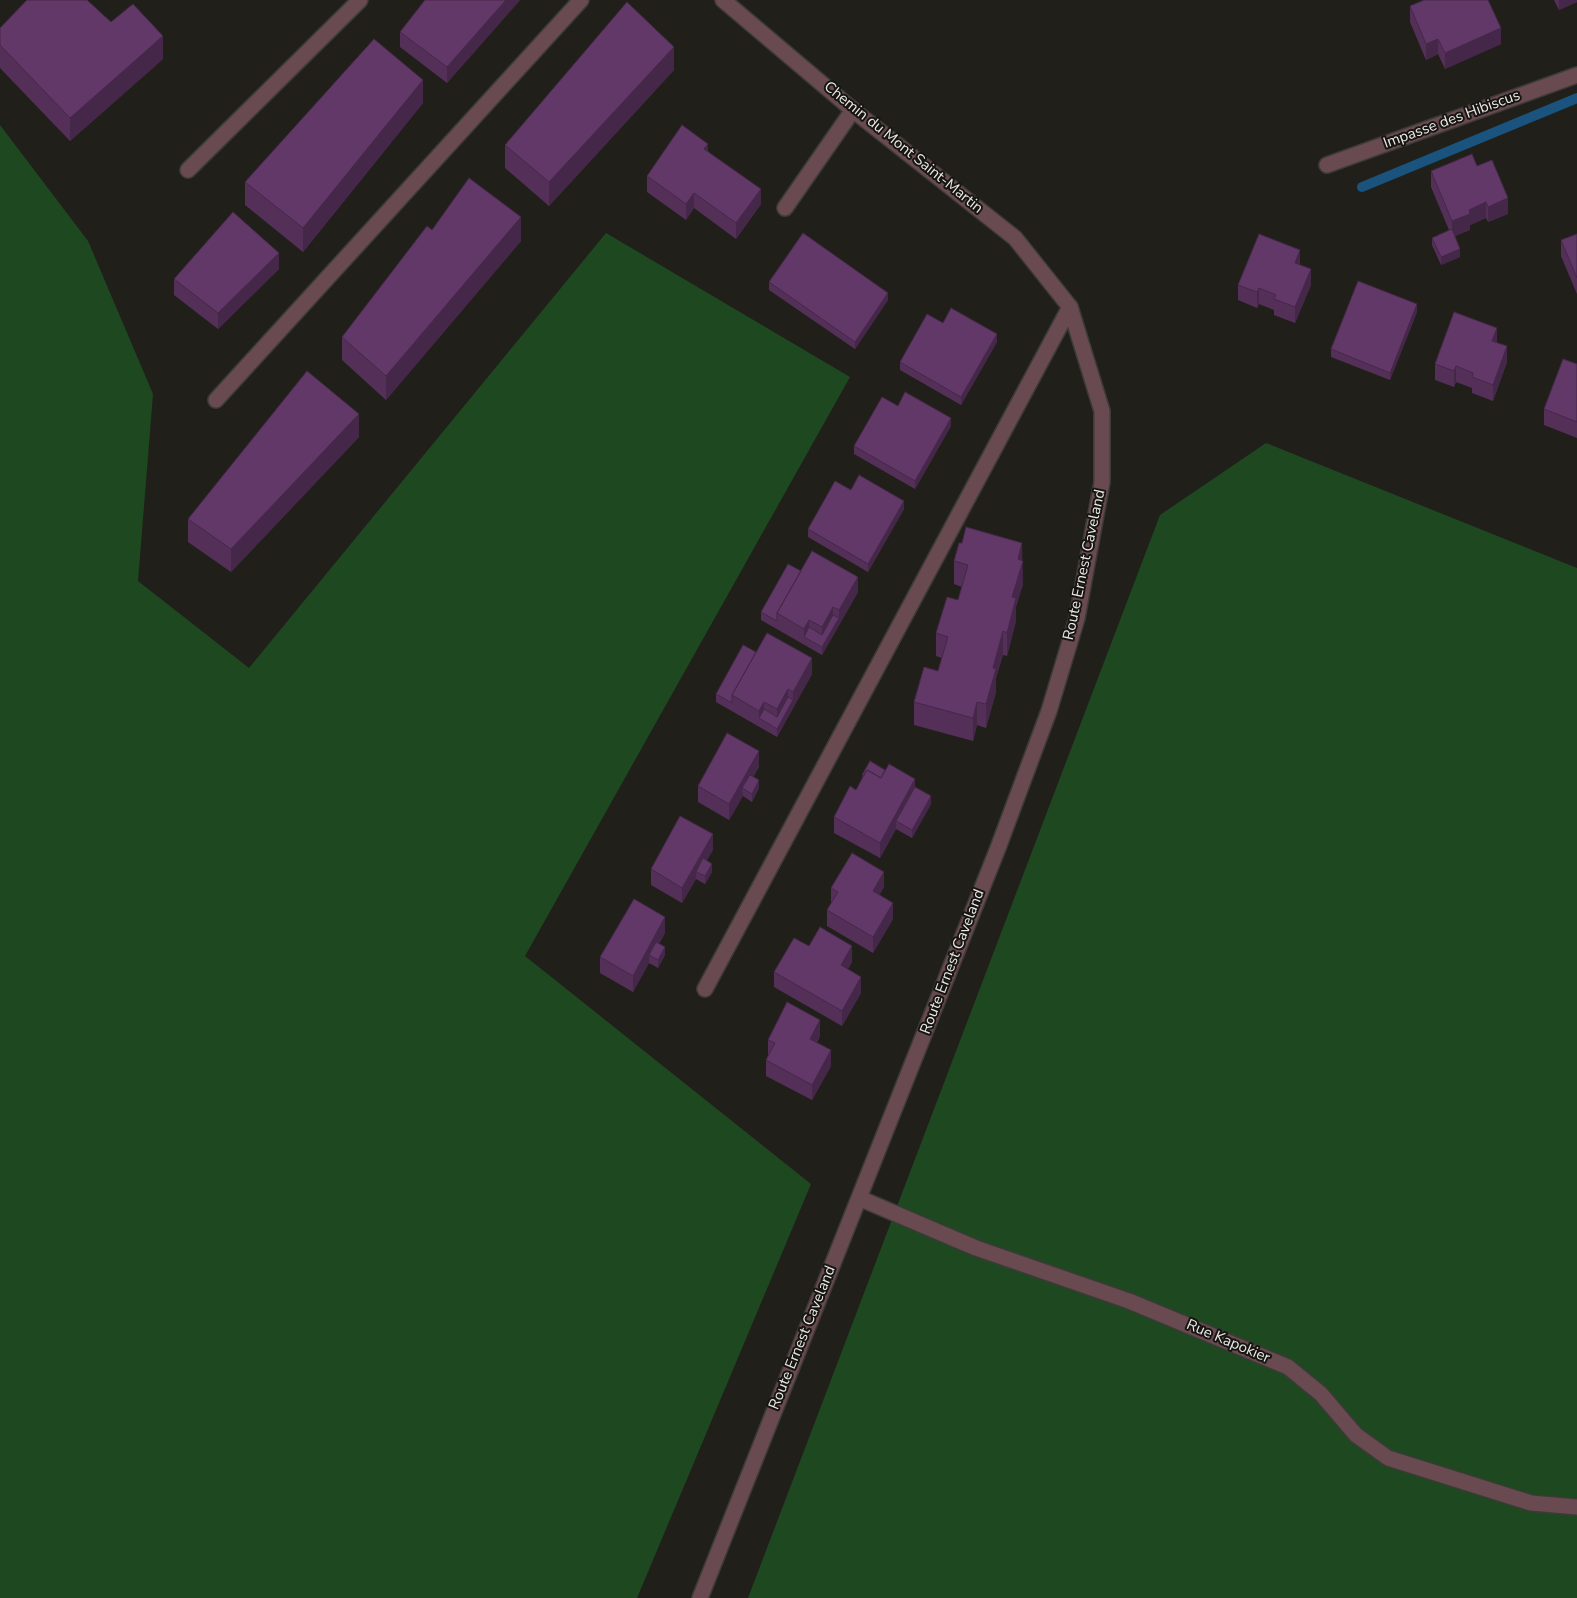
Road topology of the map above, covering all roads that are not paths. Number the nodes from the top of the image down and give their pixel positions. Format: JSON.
{"nodes":[{"id":1,"x":360,"y":0,"type":"edge"},
{"id":2,"x":581,"y":0,"type":"edge"},
{"id":3,"x":723,"y":0,"type":"edge"},
{"id":4,"x":1577,"y":75,"type":"edge"},
{"id":5,"x":854,"y":110,"type":"junction"},
{"id":6,"x":1327,"y":165,"type":"dead end"},
{"id":7,"x":188,"y":170,"type":"dead end"},
{"id":8,"x":786,"y":208,"type":"dead end"},
{"id":9,"x":1070,"y":307,"type":"junction"},
{"id":10,"x":216,"y":400,"type":"dead end"},
{"id":11,"x":705,"y":989,"type":"dead end"},
{"id":12,"x":859,"y":1198,"type":"junction"},
{"id":13,"x":1577,"y":1507,"type":"edge"},
{"id":14,"x":700,"y":1598,"type":"edge"}],
"edges":[{"from":1,"to":7,"type":"street"},
{"from":2,"to":10,"type":"street"},
{"from":3,"to":5,"type":"street","name":"Chemin du Mont Saint-Martin"},
{"from":4,"to":6,"type":"street","name":"Impasse des Hibiscus"},
{"from":5,"to":8,"type":"street"},
{"from":5,"to":9,"type":"street","name":"Chemin du Mont Saint-Martin"},
{"from":9,"to":11,"type":"street"},
{"from":9,"to":12,"type":"street","name":"Route Ernest Caveland"},
{"from":12,"to":13,"type":"street","name":"Rue Kapokier"},
{"from":12,"to":14,"type":"street","name":"Route Ernest Caveland"}]}
